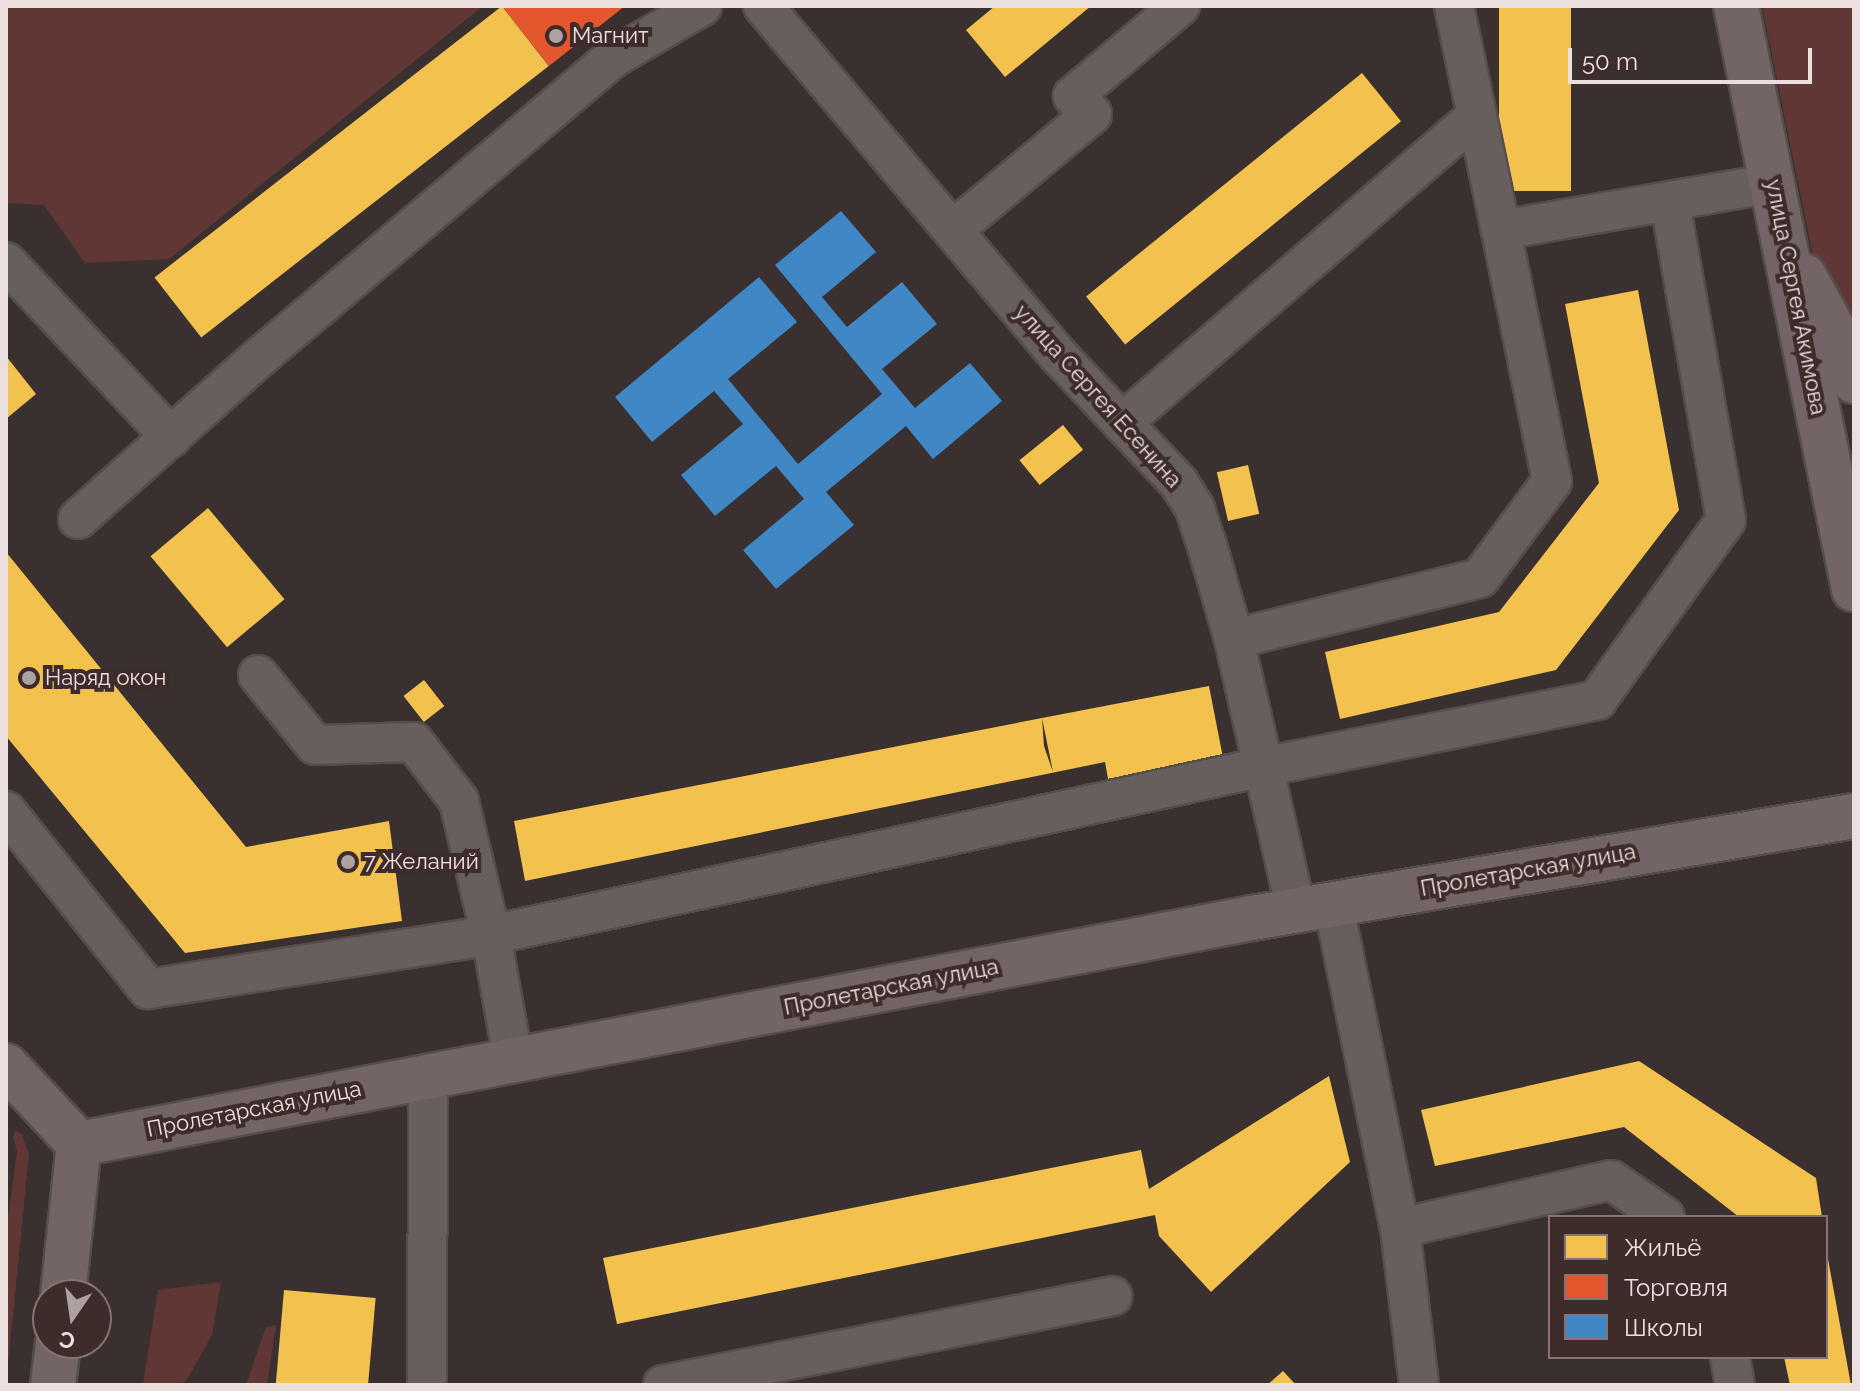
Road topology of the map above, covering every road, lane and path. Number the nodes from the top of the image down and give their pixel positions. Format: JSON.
{"nodes":[{"id":1,"x":702,"y":6,"type":"edge"},
{"id":2,"x":763,"y":6,"type":"edge"},
{"id":3,"x":1180,"y":6,"type":"edge"},
{"id":4,"x":1454,"y":6,"type":"edge"},
{"id":5,"x":1736,"y":6,"type":"edge"},
{"id":6,"x":1477,"y":116,"type":"junction"},
{"id":7,"x":1774,"y":183,"type":"junction"},
{"id":8,"x":1670,"y":201,"type":"junction"},
{"id":9,"x":953,"y":230,"type":"junction"},
{"id":10,"x":1501,"y":230,"type":"junction"},
{"id":11,"x":1782,"y":235,"type":"junction"},
{"id":12,"x":6,"y":262,"type":"edge"},
{"id":13,"x":1854,"y":381,"type":"edge"},
{"id":14,"x":1122,"y":423,"type":"junction"},
{"id":15,"x":171,"y":437,"type":"junction"},
{"id":16,"x":78,"y":519,"type":"dead end"},
{"id":17,"x":1854,"y":589,"type":"edge"},
{"id":18,"x":1234,"y":639,"type":"junction"},
{"id":19,"x":258,"y":675,"type":"dead end"},
{"id":20,"x":1263,"y":767,"type":"junction"},
{"id":21,"x":6,"y":811,"type":"edge"},
{"id":22,"x":1854,"y":816,"type":"edge"},
{"id":23,"x":1315,"y":907,"type":"junction"},
{"id":24,"x":491,"y":935,"type":"junction"},
{"id":25,"x":513,"y":1059,"type":"junction"},
{"id":26,"x":6,"y":1066,"type":"edge"},
{"id":27,"x":428,"y":1075,"type":"junction"},
{"id":28,"x":79,"y":1144,"type":"junction"},
{"id":29,"x":1662,"y":1215,"type":"edge"},
{"id":30,"x":1400,"y":1228,"type":"junction"},
{"id":31,"x":65,"y":1279,"type":"edge"},
{"id":32,"x":1112,"y":1296,"type":"dead end"},
{"id":33,"x":56,"y":1359,"type":"edge"},
{"id":34,"x":1730,"y":1359,"type":"edge"},
{"id":35,"x":53,"y":1385,"type":"edge"},
{"id":36,"x":427,"y":1385,"type":"edge"},
{"id":37,"x":663,"y":1385,"type":"edge"},
{"id":38,"x":1419,"y":1385,"type":"edge"},
{"id":39,"x":1735,"y":1385,"type":"edge"}],
"edges":[{"from":1,"to":15,"type":"lane"},
{"from":2,"to":9,"type":"lane","name":"улица Сергея Есенина"},
{"from":3,"to":9,"type":"lane"},
{"from":4,"to":6,"type":"lane"},
{"from":5,"to":7,"type":"main road","name":"улица Сергея Акимова"},
{"from":6,"to":10,"type":"lane"},
{"from":6,"to":14,"type":"lane"},
{"from":7,"to":8,"type":"lane"},
{"from":7,"to":11,"type":"main road","name":"улица Сергея Акимова"},
{"from":8,"to":10,"type":"lane"},
{"from":8,"to":20,"type":"lane"},
{"from":9,"to":14,"type":"lane","name":"улица Сергея Есенина"},
{"from":10,"to":18,"type":"lane"},
{"from":11,"to":13,"type":"main road"},
{"from":11,"to":17,"type":"main road","name":"улица Сергея Акимова"},
{"from":12,"to":15,"type":"lane"},
{"from":14,"to":18,"type":"lane","name":"улица Сергея Есенина"},
{"from":15,"to":16,"type":"lane"},
{"from":18,"to":20,"type":"lane","name":"улица Сергея Есенина"},
{"from":19,"to":24,"type":"lane"},
{"from":20,"to":23,"type":"lane","name":"улица Сергея Есенина"},
{"from":20,"to":24,"type":"lane"},
{"from":21,"to":24,"type":"lane"},
{"from":22,"to":23,"type":"main road","name":"Пролетарская улица"},
{"from":23,"to":25,"type":"main road","name":"Пролетарская улица"},
{"from":23,"to":30,"type":"lane","name":"улица Сергея Есенина"},
{"from":24,"to":25,"type":"lane"},
{"from":25,"to":27,"type":"main road","name":"Пролетарская улица"},
{"from":26,"to":28,"type":"main road"},
{"from":27,"to":28,"type":"main road","name":"Пролетарская улица"},
{"from":27,"to":36,"type":"lane"},
{"from":28,"to":31,"type":"main road"},
{"from":29,"to":30,"type":"lane"},
{"from":30,"to":38,"type":"lane","name":"улица Сергея Есенина"},
{"from":32,"to":37,"type":"lane"},
{"from":33,"to":35,"type":"main road"},
{"from":34,"to":39,"type":"lane"}]}
